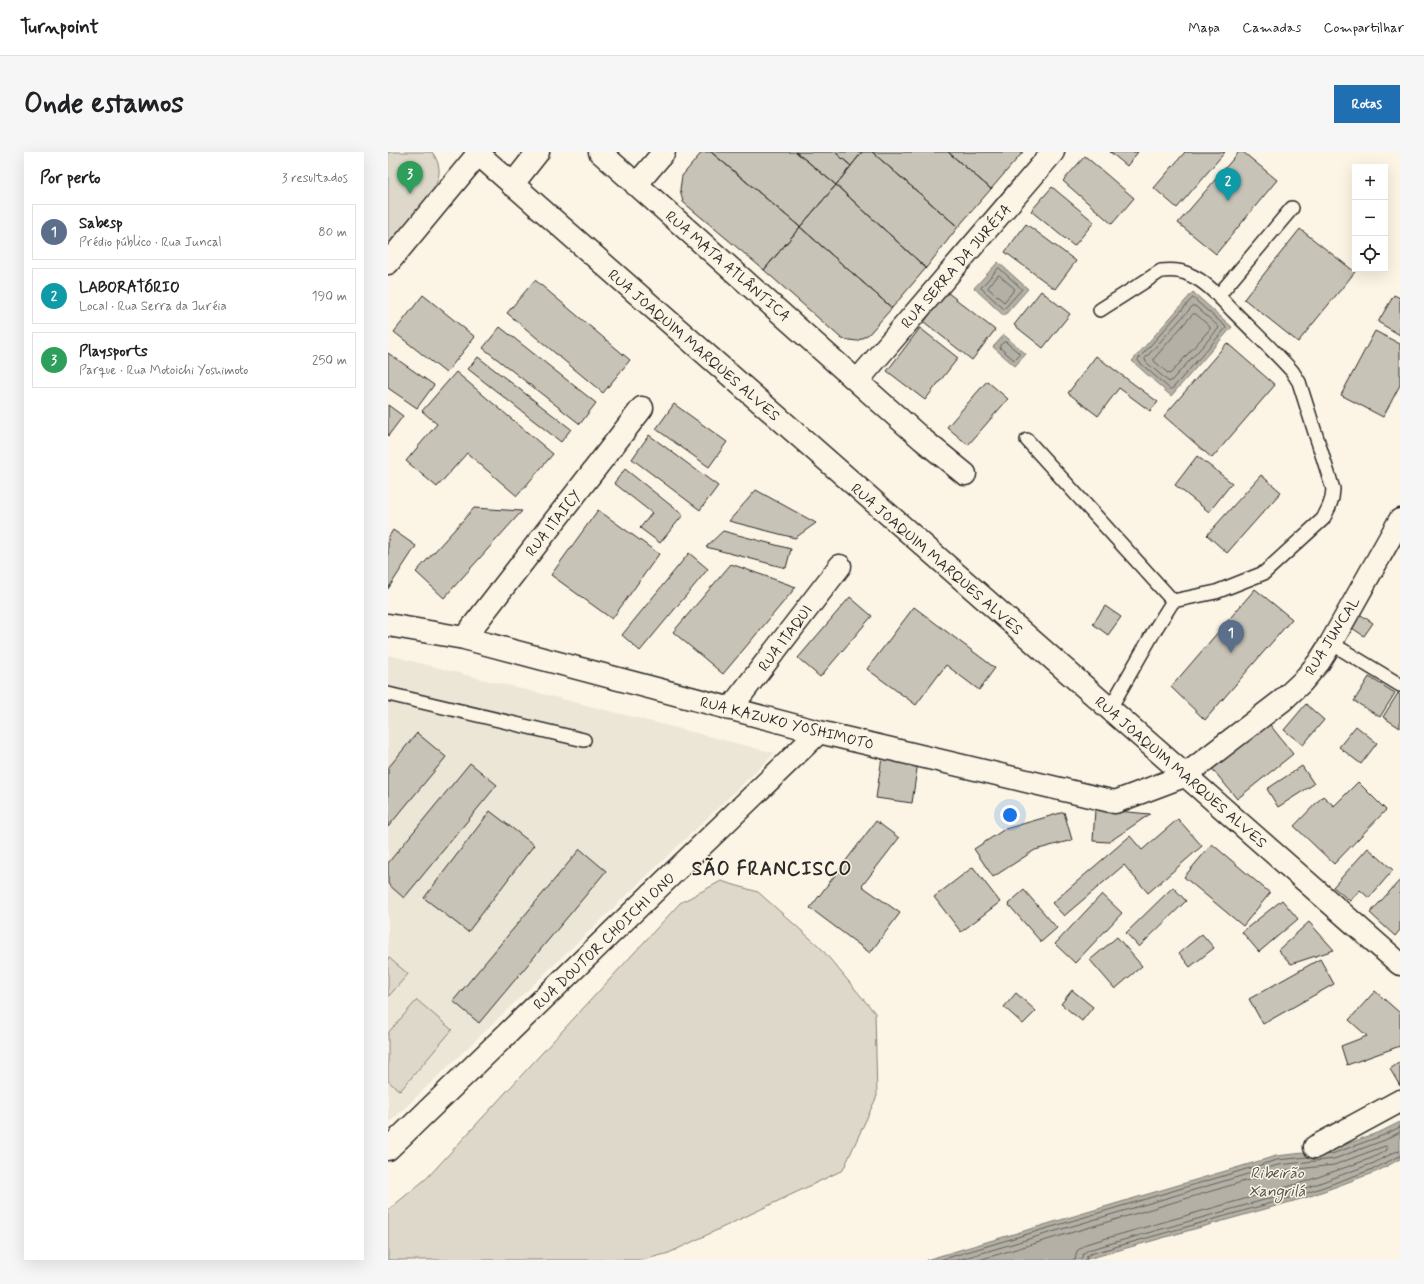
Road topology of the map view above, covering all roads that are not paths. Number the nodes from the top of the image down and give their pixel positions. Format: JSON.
{"nodes":[{"id":1,"x":538,"y":152,"type":"edge"},
{"id":2,"x":600,"y":152,"type":"edge"},
{"id":3,"x":664,"y":152,"type":"edge"},
{"id":4,"x":1054,"y":152,"type":"edge"},
{"id":5,"x":477,"y":153,"type":"edge"},
{"id":6,"x":512,"y":185,"type":"junction"},
{"id":7,"x":636,"y":185,"type":"junction"},
{"id":8,"x":1292,"y":208,"type":"dead end"},
{"id":9,"x":388,"y":262,"type":"edge"},
{"id":10,"x":1218,"y":296,"type":"junction"},
{"id":11,"x":1100,"y":310,"type":"dead end"},
{"id":12,"x":858,"y":380,"type":"junction"},
{"id":13,"x":642,"y":408,"type":"dead end"},
{"id":14,"x":1027,"y":440,"type":"dead end"},
{"id":15,"x":965,"y":474,"type":"dead end"},
{"id":16,"x":1400,"y":520,"type":"edge"},
{"id":17,"x":840,"y":566,"type":"dead end"},
{"id":18,"x":1173,"y":601,"type":"junction"},
{"id":19,"x":388,"y":624,"type":"edge"},
{"id":20,"x":464,"y":638,"type":"junction"},
{"id":21,"x":1331,"y":643,"type":"junction"},
{"id":22,"x":1400,"y":685,"type":"edge"},
{"id":23,"x":388,"y":694,"type":"edge"},
{"id":24,"x":730,"y":709,"type":"junction"},
{"id":25,"x":1109,"y":710,"type":"junction"},
{"id":26,"x":820,"y":732,"type":"junction"},
{"id":27,"x":584,"y":740,"type":"dead end"},
{"id":28,"x":1184,"y":776,"type":"junction"},
{"id":29,"x":1400,"y":964,"type":"edge"},
{"id":30,"x":1400,"y":1101,"type":"edge"},
{"id":31,"x":1315,"y":1147,"type":"dead end"},
{"id":32,"x":388,"y":1149,"type":"edge"}],
"edges":[{"from":1,"to":6,"type":"street"},
{"from":2,"to":7,"type":"street","name":"RUA MATA ATLÂNTICA"},
{"from":3,"to":7,"type":"street"},
{"from":4,"to":12,"type":"street","name":"RUA SERRA DA JURÉIA"},
{"from":5,"to":6,"type":"street","name":"RUA JOAQUIM MARQUES ALVES"},
{"from":5,"to":9,"type":"street"},
{"from":6,"to":25,"type":"street","name":"RUA JOAQUIM MARQUES ALVES"},
{"from":7,"to":12,"type":"street","name":"RUA MATA ATLÂNTICA"},
{"from":8,"to":10,"type":"lane"},
{"from":10,"to":11,"type":"lane"},
{"from":10,"to":18,"type":"lane"},
{"from":12,"to":15,"type":"street","name":"RUA MATA ATLÂNTICA"},
{"from":13,"to":20,"type":"street","name":"RUA ITAICY"},
{"from":14,"to":18,"type":"lane"},
{"from":16,"to":21,"type":"street","name":"RUA JUNCAL"},
{"from":17,"to":24,"type":"street","name":"RUA ITAQUI"},
{"from":18,"to":25,"type":"lane"},
{"from":19,"to":20,"type":"street","name":"RUA KAZUKO YOSHIMOTO"},
{"from":20,"to":24,"type":"street","name":"RUA KAZUKO YOSHIMOTO"},
{"from":21,"to":22,"type":"lane"},
{"from":21,"to":28,"type":"street","name":"RUA JUNCAL"},
{"from":23,"to":27,"type":"lane"},
{"from":24,"to":26,"type":"street","name":"RUA KAZUKO YOSHIMOTO"},
{"from":25,"to":28,"type":"street","name":"RUA JOAQUIM MARQUES ALVES"},
{"from":26,"to":28,"type":"street","name":"RUA KAZUKO YOSHIMOTO"},
{"from":26,"to":32,"type":"street","name":"RUA DOUTOR CHOICHI ONO"},
{"from":28,"to":29,"type":"street","name":"RUA JOAQUIM MARQUES ALVES"},
{"from":30,"to":31,"type":"street"}]}
